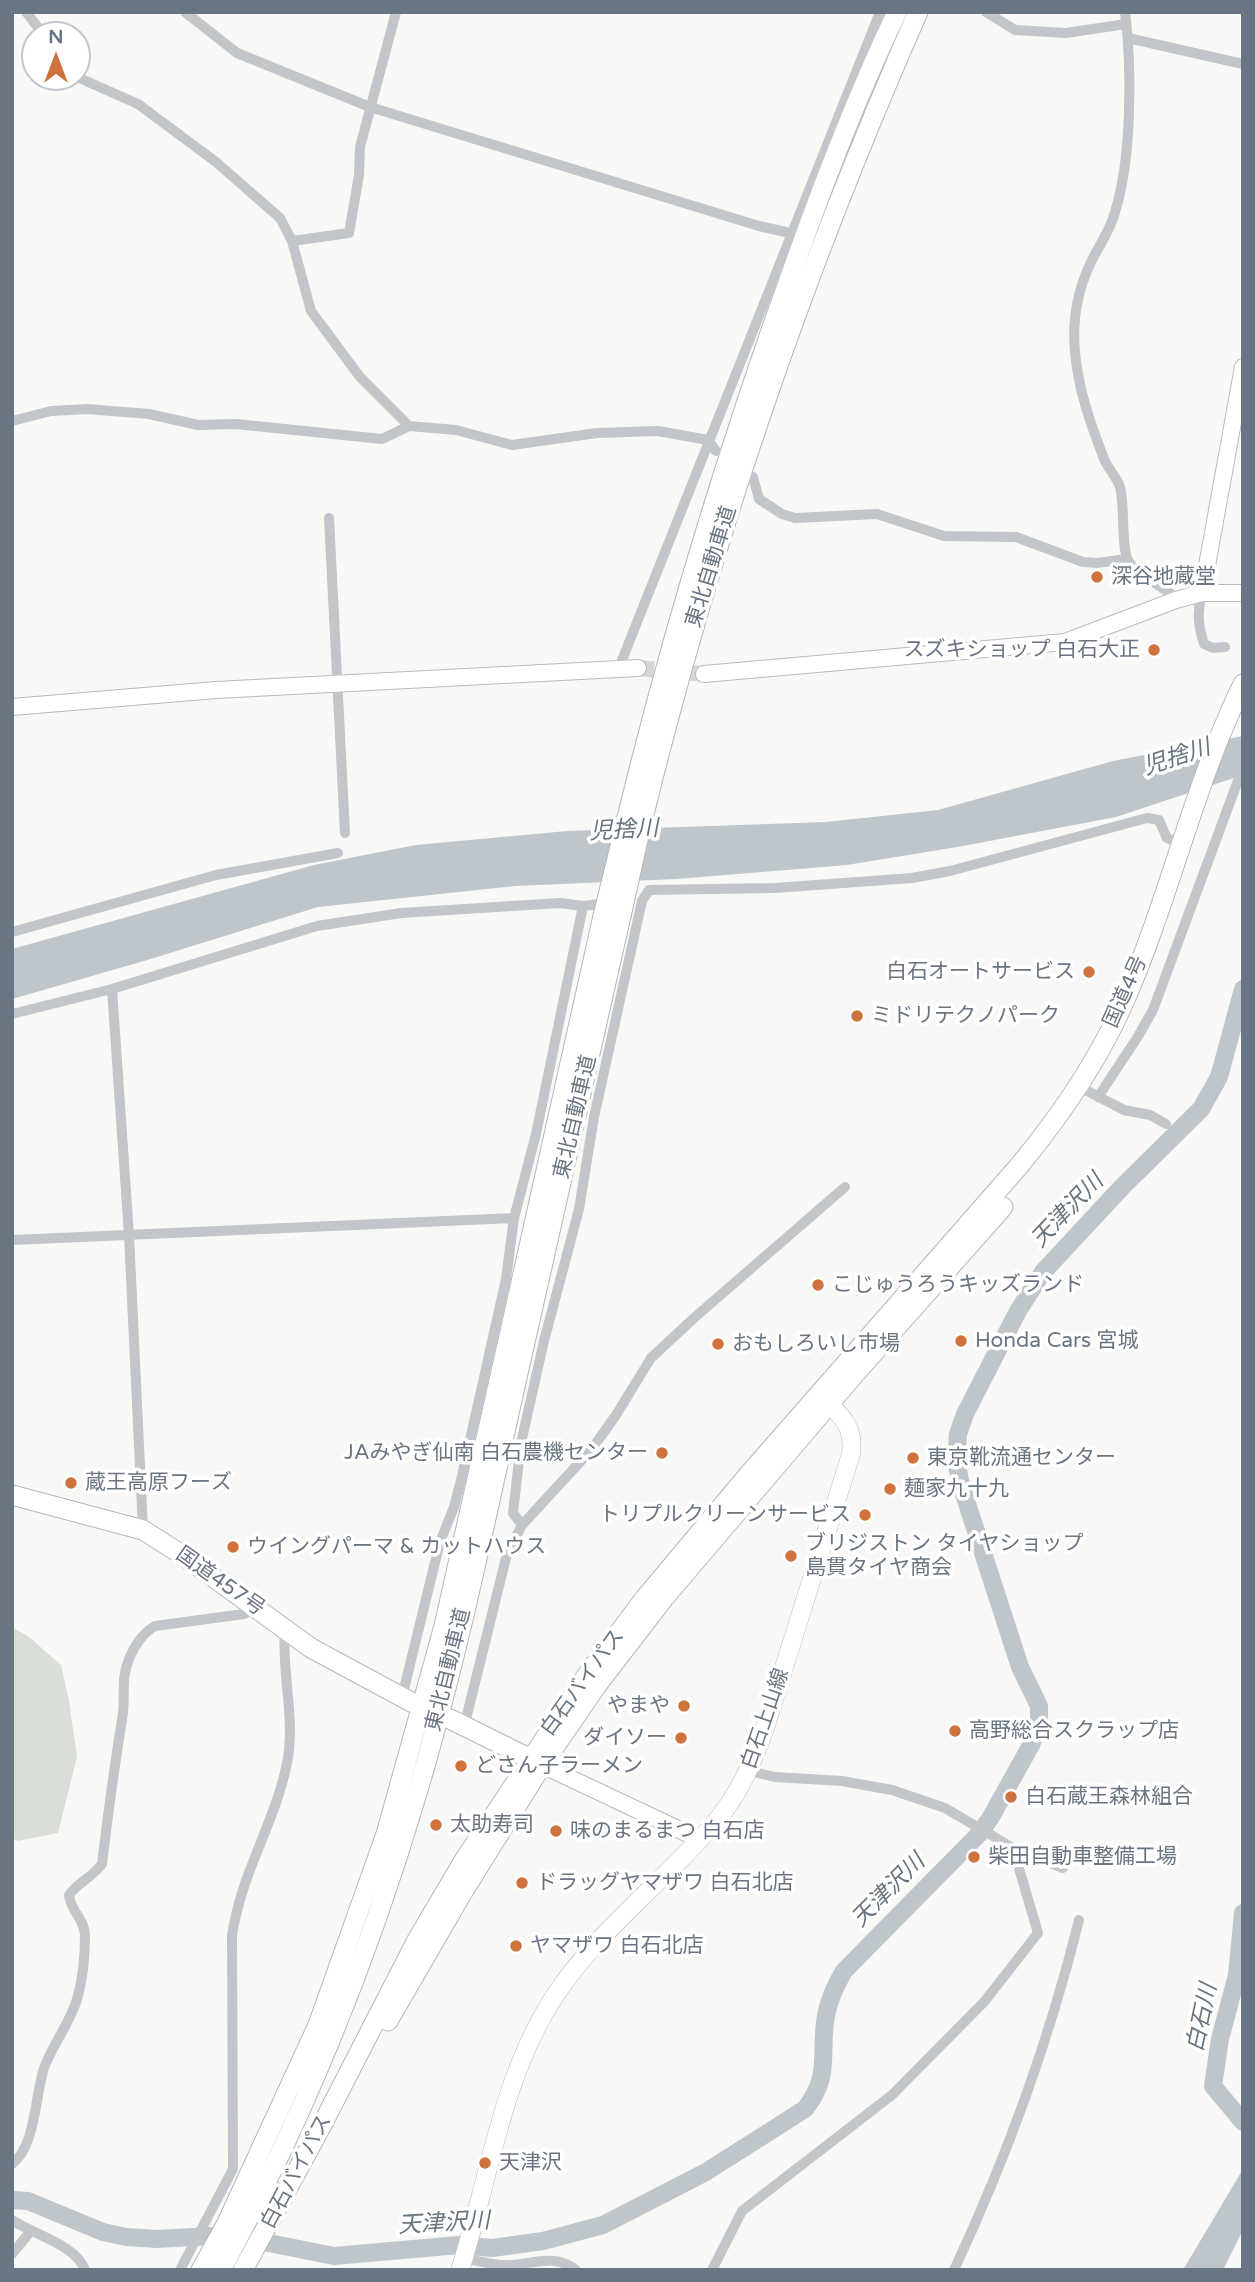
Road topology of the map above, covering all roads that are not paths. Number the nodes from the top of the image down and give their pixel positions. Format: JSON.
{"nodes":[{"id":1,"x":185,"y":12,"type":"edge"},
{"id":2,"x":396,"y":12,"type":"edge"},
{"id":3,"x":880,"y":12,"type":"edge"},
{"id":4,"x":897,"y":12,"type":"edge"},
{"id":5,"x":918,"y":12,"type":"edge"},
{"id":6,"x":986,"y":12,"type":"edge"},
{"id":7,"x":1125,"y":12,"type":"edge"},
{"id":8,"x":1126,"y":24,"type":"junction"},
{"id":9,"x":1128,"y":37,"type":"junction"},
{"id":10,"x":1243,"y":64,"type":"edge"},
{"id":11,"x":91,"y":83,"type":"edge"},
{"id":12,"x":370,"y":107,"type":"junction"},
{"id":13,"x":790,"y":233,"type":"junction"},
{"id":14,"x":292,"y":241,"type":"junction"},
{"id":15,"x":1243,"y":367,"type":"edge"},
{"id":16,"x":12,"y":421,"type":"edge"},
{"id":17,"x":409,"y":426,"type":"junction"},
{"id":18,"x":708,"y":440,"type":"junction"},
{"id":19,"x":716,"y":451,"type":"dead end"},
{"id":20,"x":753,"y":477,"type":"dead end"},
{"id":21,"x":329,"y":518,"type":"dead end"},
{"id":22,"x":1127,"y":559,"type":"junction"},
{"id":23,"x":1202,"y":593,"type":"junction"},
{"id":24,"x":1243,"y":593,"type":"edge"},
{"id":25,"x":1176,"y":600,"type":"junction"},
{"id":26,"x":1225,"y":647,"type":"dead end"},
{"id":27,"x":638,"y":668,"type":"tunnel mouth"},
{"id":28,"x":618,"y":670,"type":"junction"},
{"id":29,"x":704,"y":674,"type":"tunnel mouth"},
{"id":30,"x":337,"y":683,"type":"junction"},
{"id":31,"x":1243,"y":684,"type":"edge"},
{"id":32,"x":12,"y":707,"type":"edge"},
{"id":33,"x":1234,"y":725,"type":"edge"},
{"id":34,"x":1243,"y":767,"type":"edge"},
{"id":35,"x":635,"y":820,"type":"junction"},
{"id":36,"x":1193,"y":825,"type":"junction"},
{"id":37,"x":345,"y":833,"type":"dead end"},
{"id":38,"x":1180,"y":845,"type":"junction"},
{"id":39,"x":338,"y":853,"type":"dead end"},
{"id":40,"x":642,"y":901,"type":"junction"},
{"id":41,"x":583,"y":906,"type":"junction"},
{"id":42,"x":12,"y":932,"type":"edge"},
{"id":43,"x":112,"y":989,"type":"junction"},
{"id":44,"x":12,"y":1014,"type":"edge"},
{"id":45,"x":1089,"y":1092,"type":"junction"},
{"id":46,"x":1166,"y":1124,"type":"dead end"},
{"id":47,"x":845,"y":1187,"type":"dead end"},
{"id":48,"x":514,"y":1218,"type":"junction"},
{"id":49,"x":129,"y":1235,"type":"junction"},
{"id":50,"x":12,"y":1240,"type":"edge"},
{"id":51,"x":944,"y":1264,"type":"joint"},
{"id":52,"x":824,"y":1400,"type":"junction"},
{"id":53,"x":12,"y":1495,"type":"edge"},
{"id":54,"x":522,"y":1525,"type":"junction"},
{"id":55,"x":143,"y":1530,"type":"junction"},
{"id":56,"x":256,"y":1608,"type":"junction"},
{"id":57,"x":285,"y":1629,"type":"junction"},
{"id":58,"x":407,"y":1700,"type":"joint"},
{"id":59,"x":457,"y":1723,"type":"joint"},
{"id":60,"x":536,"y":1762,"type":"junction"},
{"id":61,"x":749,"y":1771,"type":"junction"},
{"id":62,"x":699,"y":1839,"type":"junction"},
{"id":63,"x":1013,"y":1848,"type":"junction"},
{"id":64,"x":1063,"y":1868,"type":"dead end"},
{"id":65,"x":1079,"y":1920,"type":"dead end"},
{"id":66,"x":12,"y":2164,"type":"edge"},
{"id":67,"x":12,"y":2220,"type":"edge"},
{"id":68,"x":227,"y":2222,"type":"junction"},
{"id":69,"x":30,"y":2232,"type":"junction"},
{"id":70,"x":213,"y":2247,"type":"junction"},
{"id":71,"x":12,"y":2254,"type":"edge"},
{"id":72,"x":465,"y":2254,"type":"edge"},
{"id":73,"x":255,"y":2262,"type":"edge"},
{"id":74,"x":85,"y":2270,"type":"edge"},
{"id":75,"x":180,"y":2270,"type":"edge"},
{"id":76,"x":201,"y":2270,"type":"edge"},
{"id":77,"x":220,"y":2270,"type":"edge"},
{"id":78,"x":576,"y":2270,"type":"edge"},
{"id":79,"x":712,"y":2270,"type":"edge"},
{"id":80,"x":954,"y":2270,"type":"edge"}],
"edges":[{"from":1,"to":12,"type":"street"},
{"from":2,"to":12,"type":"street"},
{"from":3,"to":13,"type":"street"},
{"from":4,"to":35,"type":"highway","name":"東北自動車道"},
{"from":5,"to":35,"type":"highway","name":"東北自動車道"},
{"from":6,"to":8,"type":"street"},
{"from":7,"to":8,"type":"street"},
{"from":8,"to":9,"type":"street"},
{"from":9,"to":10,"type":"street"},
{"from":9,"to":22,"type":"street"},
{"from":11,"to":14,"type":"street"},
{"from":12,"to":13,"type":"street"},
{"from":12,"to":14,"type":"street"},
{"from":13,"to":18,"type":"street"},
{"from":14,"to":17,"type":"street"},
{"from":15,"to":23,"type":"street"},
{"from":16,"to":17,"type":"street"},
{"from":17,"to":18,"type":"street"},
{"from":18,"to":19,"type":"street"},
{"from":18,"to":28,"type":"street"},
{"from":20,"to":22,"type":"street"},
{"from":21,"to":30,"type":"street"},
{"from":22,"to":25,"type":"street"},
{"from":23,"to":24,"type":"street"},
{"from":23,"to":25,"type":"street"},
{"from":23,"to":26,"type":"street"},
{"from":25,"to":29,"type":"street"},
{"from":27,"to":28,"type":"street"},
{"from":28,"to":30,"type":"street"},
{"from":30,"to":32,"type":"street"},
{"from":30,"to":37,"type":"street"},
{"from":31,"to":33,"type":"highway","name":"国道4号"},
{"from":33,"to":36,"type":"highway","name":"国道4号"},
{"from":34,"to":45,"type":"street"},
{"from":35,"to":68,"type":"highway","name":"東北自動車道","bridge":true},
{"from":36,"to":38,"type":"highway","name":"国道4号"},
{"from":36,"to":45,"type":"highway","name":"国道4号"},
{"from":38,"to":40,"type":"street"},
{"from":38,"to":45,"type":"highway","name":"国道4号"},
{"from":39,"to":42,"type":"street"},
{"from":40,"to":41,"type":"street"},
{"from":40,"to":54,"type":"street"},
{"from":41,"to":43,"type":"street"},
{"from":41,"to":48,"type":"street"},
{"from":43,"to":44,"type":"street"},
{"from":43,"to":49,"type":"street"},
{"from":45,"to":46,"type":"street"},
{"from":45,"to":51,"type":"highway","name":"国道4号"},
{"from":47,"to":54,"type":"street"},
{"from":48,"to":49,"type":"street"},
{"from":48,"to":58,"type":"street"},
{"from":49,"to":50,"type":"street"},
{"from":49,"to":55,"type":"street"},
{"from":51,"to":52,"type":"highway","name":"白石バイパス"},
{"from":52,"to":60,"type":"highway","name":"白石バイパス"},
{"from":52,"to":61,"type":"main road","name":"白石上山線"},
{"from":53,"to":55,"type":"highway","name":"国道457号"},
{"from":54,"to":59,"type":"street"},
{"from":55,"to":56,"type":"highway","name":"国道457号"},
{"from":56,"to":57,"type":"highway","name":"国道457号"},
{"from":56,"to":66,"type":"street"},
{"from":57,"to":58,"type":"highway","name":"国道457号"},
{"from":57,"to":68,"type":"street"},
{"from":59,"to":60,"type":"highway"},
{"from":60,"to":62,"type":"street"},
{"from":60,"to":73,"type":"highway","name":"白石バイパス"},
{"from":61,"to":62,"type":"main road","name":"白石上山線"},
{"from":61,"to":63,"type":"street"},
{"from":62,"to":72,"type":"main road","name":"白石上山線"},
{"from":63,"to":64,"type":"street"},
{"from":63,"to":79,"type":"street"},
{"from":65,"to":80,"type":"street"},
{"from":67,"to":69,"type":"street"},
{"from":68,"to":70,"type":"highway","name":"東北自動車道"},
{"from":68,"to":70,"type":"street"},
{"from":69,"to":71,"type":"street"},
{"from":69,"to":74,"type":"street"},
{"from":70,"to":75,"type":"street"},
{"from":70,"to":76,"type":"highway"},
{"from":70,"to":77,"type":"highway"},
{"from":72,"to":78,"type":"street"}]}
